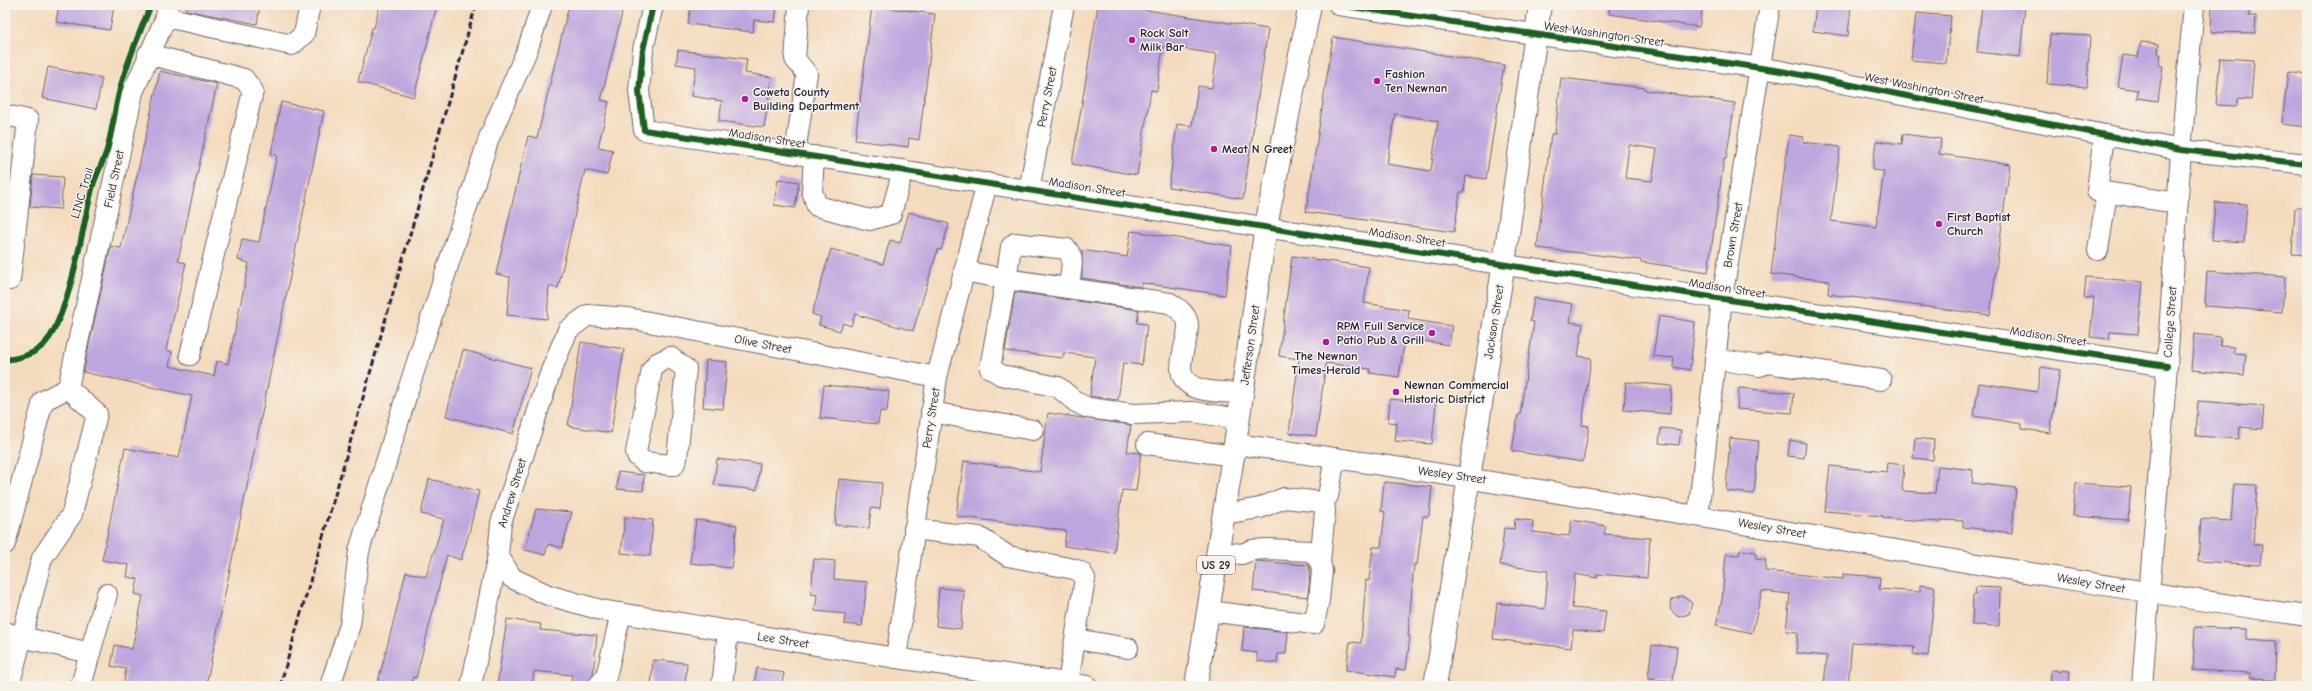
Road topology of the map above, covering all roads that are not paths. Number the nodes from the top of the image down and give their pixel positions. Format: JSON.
{"nodes":[{"id":1,"x":310,"y":5,"type":"edge"},
{"id":2,"x":542,"y":5,"type":"edge"},
{"id":3,"x":653,"y":5,"type":"edge"},
{"id":4,"x":799,"y":5,"type":"edge"},
{"id":5,"x":1064,"y":5,"type":"edge"},
{"id":6,"x":1310,"y":5,"type":"edge"},
{"id":7,"x":1339,"y":5,"type":"edge"},
{"id":8,"x":1540,"y":5,"type":"edge"},
{"id":9,"x":1770,"y":5,"type":"edge"},
{"id":10,"x":2194,"y":5,"type":"edge"},
{"id":11,"x":167,"y":11,"type":"edge"},
{"id":12,"x":1536,"y":36,"type":"junction"},
{"id":13,"x":148,"y":54,"type":"junction"},
{"id":14,"x":1761,"y":68,"type":"junction"},
{"id":15,"x":5,"y":115,"type":"edge"},
{"id":16,"x":2104,"y":135,"type":"junction"},
{"id":17,"x":2181,"y":150,"type":"junction"},
{"id":18,"x":805,"y":155,"type":"junction"},
{"id":19,"x":2307,"y":164,"type":"edge"},
{"id":20,"x":903,"y":170,"type":"junction"},
{"id":21,"x":987,"y":183,"type":"junction"},
{"id":22,"x":1029,"y":190,"type":"junction"},
{"id":23,"x":2107,"y":193,"type":"junction"},
{"id":24,"x":2178,"y":203,"type":"junction"},
{"id":25,"x":1266,"y":226,"type":"junction"},
{"id":26,"x":2098,"y":250,"type":"dead end"},
{"id":27,"x":1504,"y":263,"type":"junction"},
{"id":28,"x":964,"y":271,"type":"junction"},
{"id":29,"x":1006,"y":279,"type":"junction"},
{"id":30,"x":10,"y":280,"type":"dead end"},
{"id":31,"x":1068,"y":288,"type":"junction"},
{"id":32,"x":1722,"y":299,"type":"junction"},
{"id":33,"x":588,"y":315,"type":"joint"},
{"id":34,"x":676,"y":327,"type":"junction"},
{"id":35,"x":190,"y":355,"type":"dead end"},
{"id":36,"x":670,"y":357,"type":"junction"},
{"id":37,"x":1715,"y":358,"type":"junction"},
{"id":38,"x":2168,"y":366,"type":"junction"},
{"id":39,"x":937,"y":377,"type":"junction"},
{"id":40,"x":1881,"y":380,"type":"dead end"},
{"id":41,"x":68,"y":388,"type":"junction"},
{"id":42,"x":1243,"y":393,"type":"junction"},
{"id":43,"x":931,"y":412,"type":"junction"},
{"id":44,"x":1239,"y":419,"type":"junction"},
{"id":45,"x":1033,"y":430,"type":"dead end"},
{"id":46,"x":1146,"y":444,"type":"dead end"},
{"id":47,"x":1234,"y":450,"type":"junction"},
{"id":48,"x":1335,"y":458,"type":"junction"},
{"id":49,"x":1468,"y":477,"type":"junction"},
{"id":50,"x":1324,"y":500,"type":"junction"},
{"id":51,"x":1224,"y":514,"type":"junction"},
{"id":52,"x":1698,"y":515,"type":"junction"},
{"id":53,"x":914,"y":529,"type":"junction"},
{"id":54,"x":5,"y":544,"type":"edge"},
{"id":55,"x":1218,"y":552,"type":"junction"},
{"id":56,"x":498,"y":555,"type":"junction"},
{"id":57,"x":1320,"y":561,"type":"junction"},
{"id":58,"x":107,"y":594,"type":"dead end"},
{"id":59,"x":2148,"y":594,"type":"junction"},
{"id":60,"x":1208,"y":611,"type":"junction"},
{"id":61,"x":621,"y":613,"type":"junction"},
{"id":62,"x":2307,"y":616,"type":"edge"},
{"id":63,"x":728,"y":632,"type":"junction"},
{"id":64,"x":14,"y":634,"type":"edge"},
{"id":65,"x":1076,"y":639,"type":"junction"},
{"id":66,"x":1128,"y":648,"type":"dead end"},
{"id":67,"x":90,"y":653,"type":"junction"},
{"id":68,"x":896,"y":658,"type":"junction"},
{"id":69,"x":1077,"y":684,"type":"edge"},
{"id":70,"x":9,"y":686,"type":"edge"},
{"id":71,"x":81,"y":686,"type":"edge"},
{"id":72,"x":330,"y":686,"type":"edge"},
{"id":73,"x":471,"y":686,"type":"edge"},
{"id":74,"x":598,"y":686,"type":"edge"},
{"id":75,"x":722,"y":686,"type":"edge"},
{"id":76,"x":1196,"y":686,"type":"edge"},
{"id":77,"x":1435,"y":686,"type":"edge"},
{"id":78,"x":2142,"y":686,"type":"edge"}],
"edges":[{"from":1,"to":11,"type":"street"},
{"from":2,"to":72,"type":"street"},
{"from":3,"to":18,"type":"street","name":"Madison Street"},
{"from":4,"to":18,"type":"street"},
{"from":5,"to":22,"type":"street","name":"Perry Street"},
{"from":6,"to":25,"type":"main road","name":"Jefferson Street","number":"US 29"},
{"from":7,"to":12,"type":"street","name":"West Washington Street"},
{"from":8,"to":12,"type":"main road","name":"Jackson Street"},
{"from":9,"to":14,"type":"street","name":"Brown Street"},
{"from":10,"to":17,"type":"street","name":"College Street"},
{"from":11,"to":13,"type":"street","name":"Field Street"},
{"from":12,"to":14,"type":"street","name":"West Washington Street"},
{"from":12,"to":27,"type":"main road","name":"Jackson Street"},
{"from":13,"to":35,"type":"street"},
{"from":13,"to":41,"type":"street","name":"Field Street"},
{"from":14,"to":16,"type":"street","name":"West Washington Street"},
{"from":14,"to":32,"type":"street","name":"Brown Street"},
{"from":15,"to":30,"type":"street"},
{"from":16,"to":17,"type":"street","name":"West Washington Street"},
{"from":16,"to":23,"type":"street"},
{"from":17,"to":19,"type":"street","name":"West Washington Street"},
{"from":17,"to":24,"type":"street","name":"College Street"},
{"from":18,"to":20,"type":"street","name":"Madison Street"},
{"from":18,"to":20,"type":"street"},
{"from":20,"to":21,"type":"street","name":"Madison Street"},
{"from":21,"to":22,"type":"street","name":"Madison Street"},
{"from":21,"to":28,"type":"street","name":"Perry Street"},
{"from":22,"to":25,"type":"street","name":"Madison Street"},
{"from":23,"to":24,"type":"street"},
{"from":23,"to":26,"type":"street"},
{"from":24,"to":38,"type":"street","name":"College Street"},
{"from":25,"to":27,"type":"street","name":"Madison Street"},
{"from":25,"to":42,"type":"main road","name":"Jefferson Street","number":"US 29"},
{"from":27,"to":32,"type":"street","name":"Madison Street"},
{"from":27,"to":49,"type":"main road","name":"Jackson Street"},
{"from":28,"to":29,"type":"street"},
{"from":28,"to":39,"type":"street","name":"Perry Street"},
{"from":29,"to":31,"type":"street"},
{"from":29,"to":31,"type":"street"},
{"from":29,"to":44,"type":"street"},
{"from":31,"to":42,"type":"street"},
{"from":32,"to":37,"type":"street","name":"Brown Street"},
{"from":32,"to":38,"type":"street","name":"Madison Street"},
{"from":33,"to":34,"type":"street","name":"Olive Street"},
{"from":33,"to":56,"type":"street","name":"Andrew Street"},
{"from":34,"to":36,"type":"street"},
{"from":34,"to":39,"type":"street","name":"Olive Street"},
{"from":36,"to":36,"type":"street"},
{"from":37,"to":40,"type":"street"},
{"from":37,"to":52,"type":"street","name":"Brown Street"},
{"from":38,"to":59,"type":"street","name":"College Street"},
{"from":39,"to":43,"type":"street","name":"Perry Street"},
{"from":41,"to":54,"type":"street"},
{"from":41,"to":64,"type":"street"},
{"from":42,"to":44,"type":"main road","name":"Jefferson Street","number":"US 29"},
{"from":43,"to":45,"type":"street"},
{"from":43,"to":53,"type":"street","name":"Perry Street"},
{"from":44,"to":47,"type":"main road","name":"Jefferson Street","number":"US 29"},
{"from":46,"to":47,"type":"street","name":"Wesley Street"},
{"from":47,"to":48,"type":"street","name":"Wesley Street"},
{"from":47,"to":51,"type":"main road","name":"Jefferson Street","number":"US 29"},
{"from":48,"to":49,"type":"street","name":"Wesley Street"},
{"from":48,"to":50,"type":"street"},
{"from":49,"to":52,"type":"street","name":"Wesley Street"},
{"from":49,"to":77,"type":"main road","name":"Jackson Street"},
{"from":50,"to":51,"type":"street"},
{"from":50,"to":57,"type":"street"},
{"from":51,"to":55,"type":"main road","name":"Jefferson Street","number":"US 29"},
{"from":52,"to":59,"type":"street","name":"Wesley Street"},
{"from":53,"to":65,"type":"street"},
{"from":53,"to":68,"type":"street","name":"Perry Street"},
{"from":55,"to":57,"type":"street"},
{"from":55,"to":60,"type":"main road","name":"Jefferson Street","number":"US 29"},
{"from":56,"to":61,"type":"street","name":"Lee Street"},
{"from":56,"to":73,"type":"street","name":"Andrew Street"},
{"from":57,"to":60,"type":"street"},
{"from":58,"to":67,"type":"street"},
{"from":59,"to":62,"type":"street","name":"Wesley Street"},
{"from":59,"to":78,"type":"street","name":"College Street"},
{"from":60,"to":76,"type":"main road","name":"Jefferson Street","number":"US 29"},
{"from":61,"to":63,"type":"street","name":"Lee Street"},
{"from":61,"to":74,"type":"street"},
{"from":63,"to":68,"type":"street","name":"Lee Street"},
{"from":63,"to":75,"type":"street"},
{"from":64,"to":67,"type":"street"},
{"from":64,"to":70,"type":"street"},
{"from":65,"to":66,"type":"street"},
{"from":65,"to":69,"type":"street"},
{"from":67,"to":71,"type":"street"},
{"from":68,"to":69,"type":"street","name":"Lee Street"}]}
